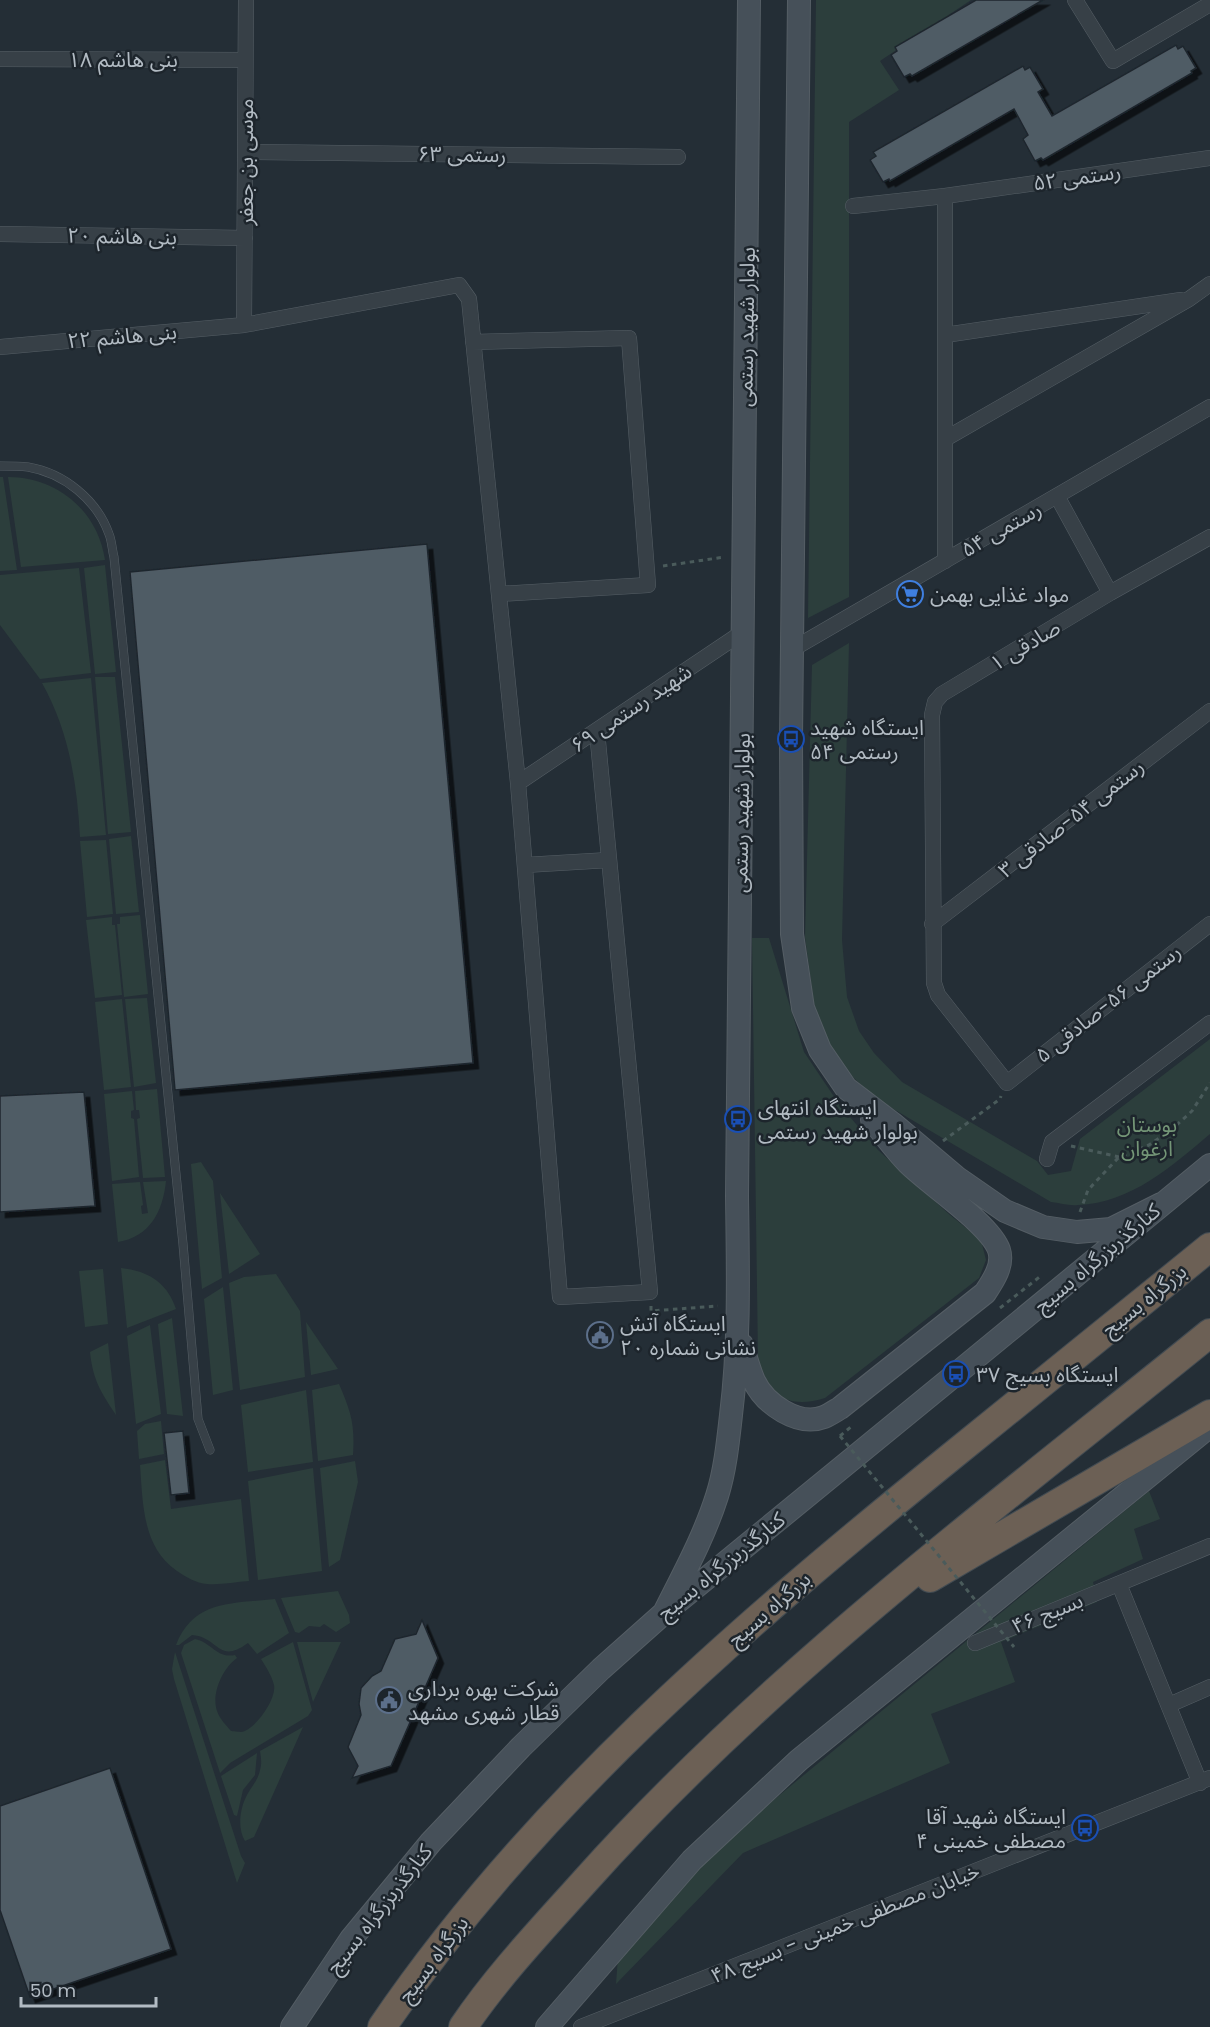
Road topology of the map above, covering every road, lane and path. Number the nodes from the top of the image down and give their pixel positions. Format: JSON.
{"nodes":[{"id":1,"x":246,"y":0,"type":"edge"},
{"id":2,"x":749,"y":0,"type":"edge"},
{"id":3,"x":799,"y":0,"type":"edge"},
{"id":4,"x":1075,"y":0,"type":"edge"},
{"id":5,"x":1210,"y":4,"type":"edge"},
{"id":6,"x":0,"y":59,"type":"edge"},
{"id":7,"x":246,"y":60,"type":"junction"},
{"id":8,"x":245,"y":152,"type":"junction"},
{"id":9,"x":678,"y":157,"type":"dead end"},
{"id":10,"x":1210,"y":158,"type":"edge"},
{"id":11,"x":945,"y":196,"type":"junction"},
{"id":12,"x":853,"y":206,"type":"dead end"},
{"id":13,"x":0,"y":234,"type":"edge"},
{"id":14,"x":244,"y":238,"type":"junction"},
{"id":15,"x":1210,"y":284,"type":"edge"},
{"id":16,"x":1190,"y":299,"type":"junction"},
{"id":17,"x":244,"y":325,"type":"junction"},
{"id":18,"x":945,"y":335,"type":"junction"},
{"id":19,"x":473,"y":342,"type":"junction"},
{"id":20,"x":0,"y":347,"type":"edge"},
{"id":21,"x":1210,"y":407,"type":"edge"},
{"id":22,"x":945,"y":440,"type":"junction"},
{"id":23,"x":0,"y":466,"type":"edge"},
{"id":24,"x":1057,"y":496,"type":"junction"},
{"id":25,"x":1210,"y":537,"type":"edge"},
{"id":26,"x":744,"y":554,"type":"junction"},
{"id":27,"x":945,"y":561,"type":"junction"},
{"id":28,"x":647,"y":568,"type":"junction"},
{"id":29,"x":1110,"y":593,"type":"junction"},
{"id":30,"x":499,"y":594,"type":"junction"},
{"id":31,"x":743,"y":632,"type":"junction"},
{"id":32,"x":791,"y":650,"type":"junction"},
{"id":33,"x":1210,"y":711,"type":"edge"},
{"id":34,"x":597,"y":731,"type":"junction"},
{"id":35,"x":518,"y":783,"type":"junction"},
{"id":36,"x":609,"y":860,"type":"junction"},
{"id":37,"x":525,"y":866,"type":"junction"},
{"id":38,"x":932,"y":924,"type":"junction"},
{"id":39,"x":1210,"y":924,"type":"edge"},
{"id":40,"x":1210,"y":1023,"type":"edge"},
{"id":41,"x":1007,"y":1083,"type":"junction"},
{"id":42,"x":1210,"y":1083,"type":"edge"},
{"id":43,"x":846,"y":1088,"type":"junction"},
{"id":44,"x":1053,"y":1142,"type":"junction"},
{"id":45,"x":952,"y":1148,"type":"dead end"},
{"id":46,"x":1119,"y":1157,"type":"junction"},
{"id":47,"x":1047,"y":1159,"type":"dead end"},
{"id":48,"x":1210,"y":1165,"type":"edge"},
{"id":49,"x":1161,"y":1204,"type":"junction"},
{"id":50,"x":1089,"y":1214,"type":"dead end"},
{"id":51,"x":1210,"y":1247,"type":"edge"},
{"id":52,"x":1046,"y":1272,"type":"dead end"},
{"id":53,"x":650,"y":1292,"type":"junction"},
{"id":54,"x":738,"y":1304,"type":"junction"},
{"id":55,"x":1000,"y":1308,"type":"dead end"},
{"id":56,"x":738,"y":1333,"type":"junction"},
{"id":57,"x":1210,"y":1333,"type":"edge"},
{"id":58,"x":1210,"y":1414,"type":"edge"},
{"id":59,"x":1210,"y":1426,"type":"edge"},
{"id":60,"x":840,"y":1436,"type":"dead end"},
{"id":61,"x":210,"y":1450,"type":"dead end"},
{"id":62,"x":1210,"y":1546,"type":"edge"},
{"id":63,"x":1119,"y":1584,"type":"junction"},
{"id":64,"x":664,"y":1612,"type":"junction"},
{"id":65,"x":855,"y":1622,"type":"junction"},
{"id":66,"x":975,"y":1643,"type":"dead end"},
{"id":67,"x":1014,"y":1647,"type":"dead end"},
{"id":68,"x":1210,"y":1687,"type":"edge"},
{"id":69,"x":1169,"y":1705,"type":"junction"},
{"id":70,"x":1205,"y":1780,"type":"edge"},
{"id":71,"x":292,"y":2027,"type":"edge"},
{"id":72,"x":382,"y":2027,"type":"edge"},
{"id":73,"x":463,"y":2027,"type":"edge"},
{"id":74,"x":548,"y":2027,"type":"edge"},
{"id":75,"x":581,"y":2027,"type":"edge"}],
"edges":[{"from":1,"to":7,"type":"street","name":"موسی بن جعفر"},
{"from":2,"to":26,"type":"main road","name":"بولوار شهید رستمی"},
{"from":3,"to":32,"type":"main road"},
{"from":4,"to":5,"type":"street"},
{"from":6,"to":7,"type":"street","name":"بنی هاشم ۱۸"},
{"from":7,"to":8,"type":"street","name":"موسی بن جعفر"},
{"from":8,"to":9,"type":"street","name":"رستمی ۶۳"},
{"from":8,"to":14,"type":"street","name":"موسی بن جعفر"},
{"from":10,"to":11,"type":"street","name":"رستمی ۵۲"},
{"from":11,"to":12,"type":"street","name":"رستمی ۵۲"},
{"from":11,"to":18,"type":"street"},
{"from":13,"to":14,"type":"street","name":"بنی هاشم ۲۰"},
{"from":14,"to":17,"type":"street","name":"موسی بن جعفر"},
{"from":15,"to":16,"type":"street"},
{"from":16,"to":18,"type":"street"},
{"from":16,"to":22,"type":"street"},
{"from":17,"to":19,"type":"street","name":"بنی هاشم ۲۲"},
{"from":17,"to":20,"type":"street","name":"بنی هاشم ۲۲"},
{"from":18,"to":22,"type":"street"},
{"from":19,"to":28,"type":"street"},
{"from":19,"to":30,"type":"street"},
{"from":21,"to":24,"type":"street","name":"رستمی ۵۴"},
{"from":22,"to":27,"type":"street"},
{"from":23,"to":61,"type":"lane"},
{"from":24,"to":27,"type":"street","name":"رستمی ۵۴"},
{"from":24,"to":29,"type":"street"},
{"from":25,"to":29,"type":"street","name":"صادقی ۱"},
{"from":26,"to":28,"type":"path"},
{"from":26,"to":31,"type":"main road","name":"بولوار شهید رستمی"},
{"from":27,"to":32,"type":"street","name":"رستمی ۵۴"},
{"from":28,"to":30,"type":"street"},
{"from":29,"to":38,"type":"street","name":"صادقی ۱"},
{"from":30,"to":35,"type":"street"},
{"from":31,"to":34,"type":"street","name":"شهید رستمی ۶۹"},
{"from":31,"to":54,"type":"main road","name":"بولوار شهید رستمی"},
{"from":32,"to":43,"type":"main road"},
{"from":33,"to":38,"type":"street","name":"رستمی ۵۴-صادقی ۳"},
{"from":34,"to":35,"type":"street","name":"شهید رستمی ۶۹"},
{"from":34,"to":36,"type":"street"},
{"from":35,"to":37,"type":"street"},
{"from":36,"to":37,"type":"street"},
{"from":36,"to":53,"type":"street"},
{"from":37,"to":53,"type":"street"},
{"from":38,"to":41,"type":"street"},
{"from":39,"to":41,"type":"street","name":"رستمی ۵۶-صادقی ۵"},
{"from":40,"to":44,"type":"street"},
{"from":41,"to":45,"type":"path"},
{"from":42,"to":46,"type":"path"},
{"from":43,"to":49,"type":"main road"},
{"from":43,"to":56,"type":"main road"},
{"from":44,"to":46,"type":"path"},
{"from":44,"to":47,"type":"street"},
{"from":46,"to":50,"type":"path"},
{"from":48,"to":49,"type":"main road","name":"کنارگذربزرگراه بسیج"},
{"from":49,"to":64,"type":"main road","name":"کنارگذربزرگراه بسیج"},
{"from":51,"to":72,"type":"highway","name":"بزرگراه بسیج"},
{"from":52,"to":55,"type":"path"},
{"from":53,"to":54,"type":"path"},
{"from":54,"to":56,"type":"main road","name":"بولوار شهید رستمی"},
{"from":56,"to":64,"type":"main road","name":"بولوار شهید رستمی"},
{"from":57,"to":65,"type":"highway"},
{"from":58,"to":65,"type":"highway"},
{"from":59,"to":74,"type":"main road"},
{"from":60,"to":67,"type":"path","bridge":true},
{"from":62,"to":63,"type":"street","name":"بسیج ۴۶"},
{"from":63,"to":66,"type":"street","name":"بسیج ۴۶"},
{"from":63,"to":69,"type":"street"},
{"from":64,"to":71,"type":"main road","name":"کنارگذربزرگراه بسیج"},
{"from":65,"to":73,"type":"highway"},
{"from":68,"to":69,"type":"street"},
{"from":69,"to":70,"type":"street"},
{"from":70,"to":75,"type":"street","name":"خیابان مصطفی خمینی - بسیج ۴۸"}]}
